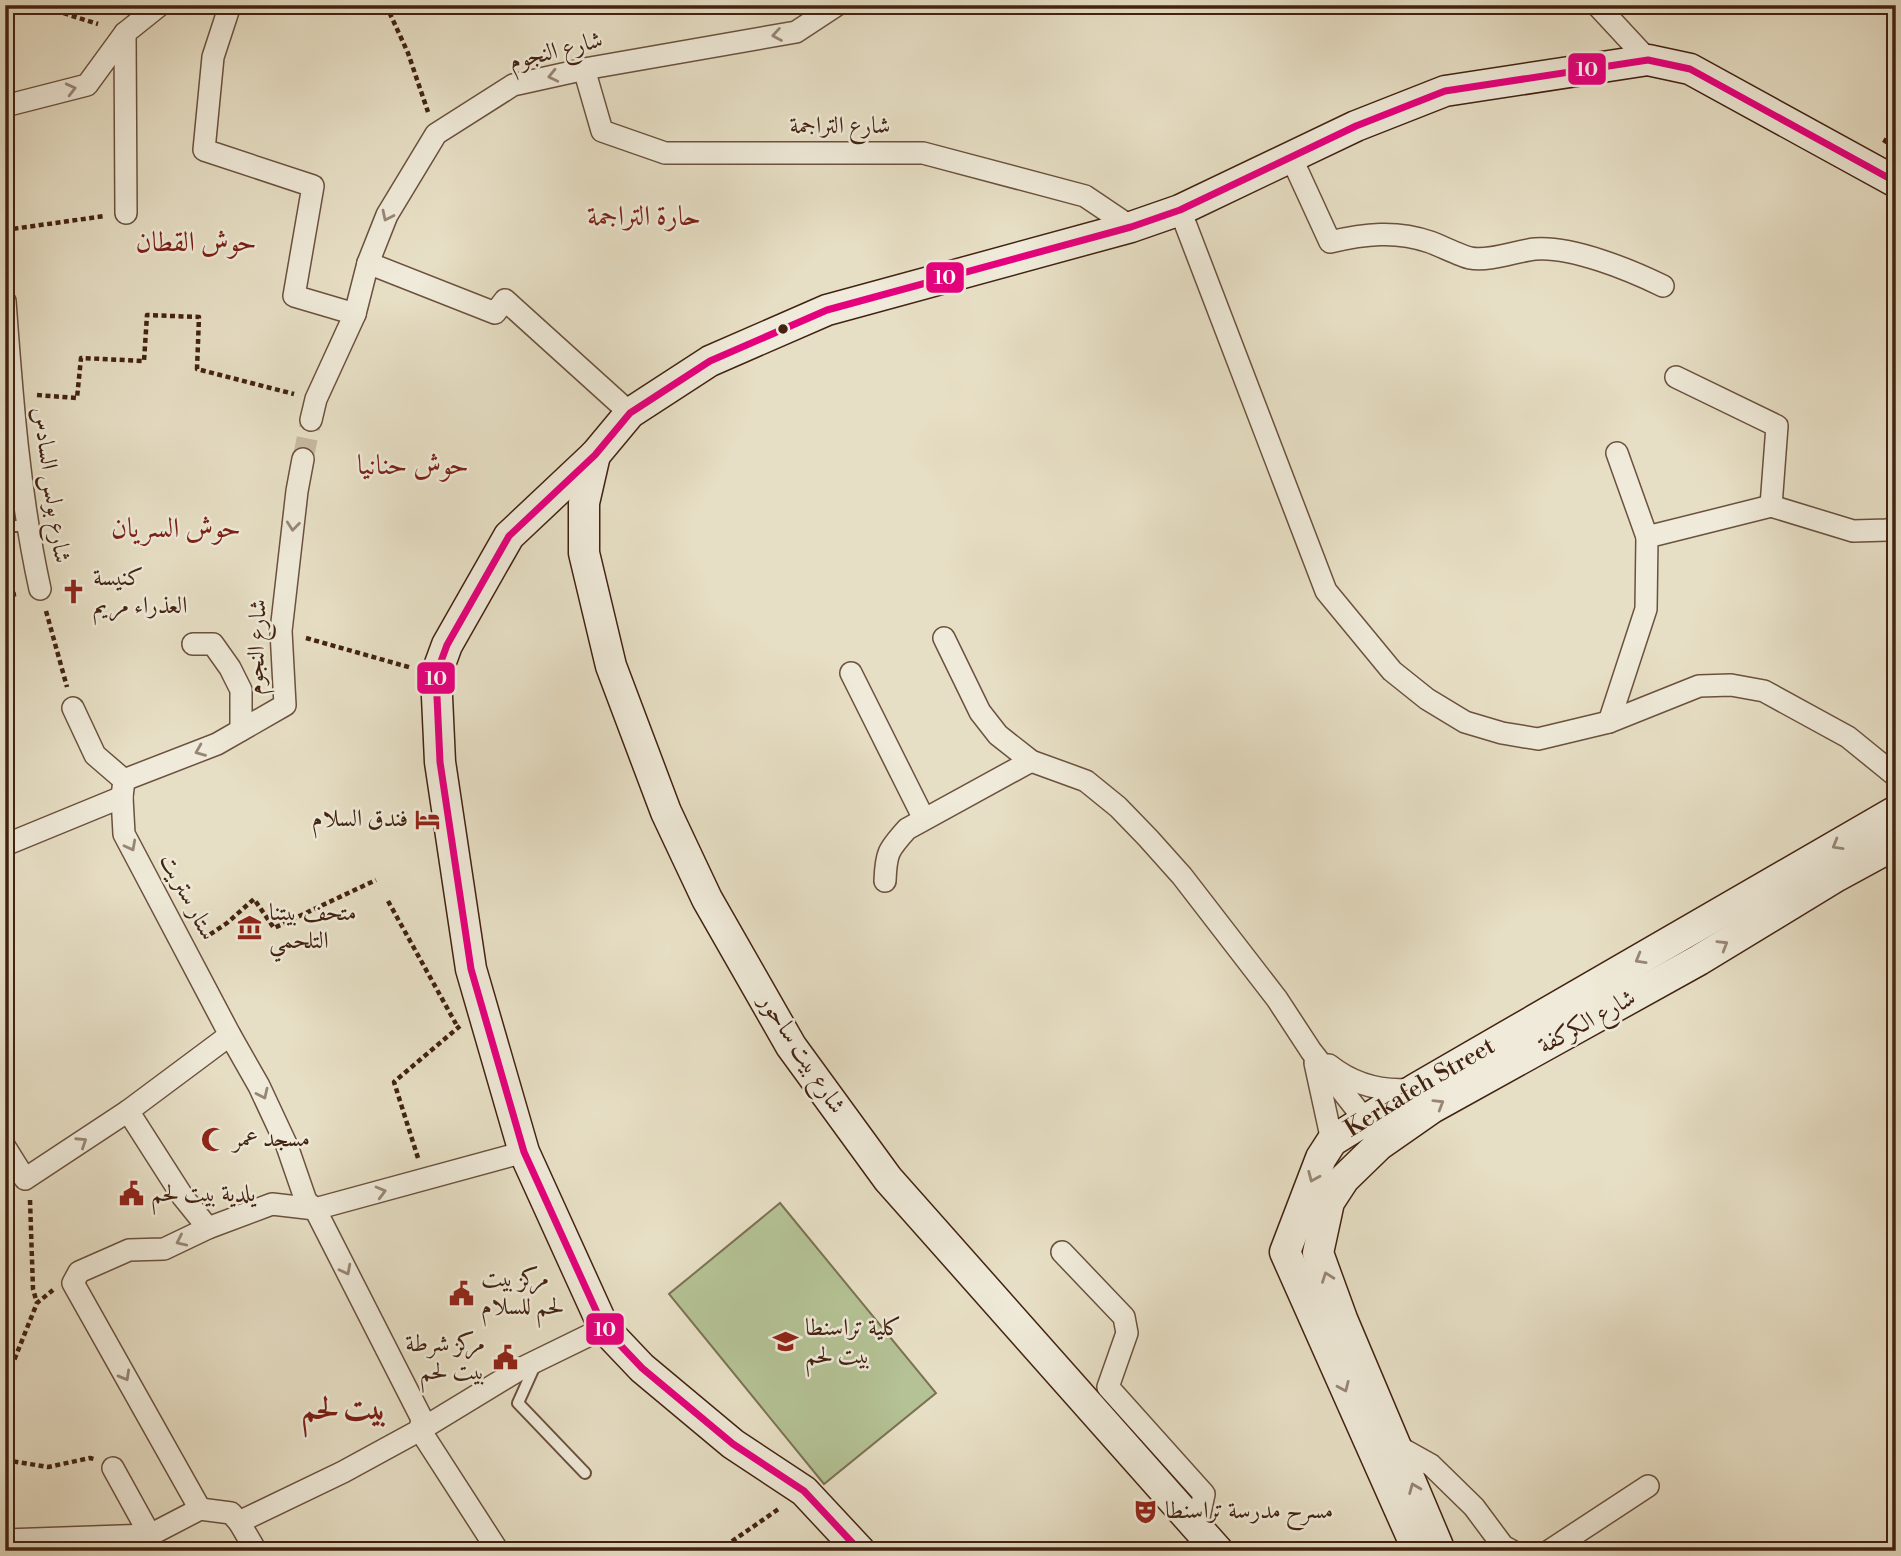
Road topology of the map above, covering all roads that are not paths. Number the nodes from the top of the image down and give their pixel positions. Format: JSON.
{"nodes":[{"id":1,"x":160,"y":5,"type":"edge"},
{"id":2,"x":230,"y":5,"type":"edge"},
{"id":3,"x":837,"y":5,"type":"edge"},
{"id":4,"x":1597,"y":5,"type":"edge"},
{"id":5,"x":125,"y":33,"type":"junction"},
{"id":6,"x":1648,"y":60,"type":"junction"},
{"id":7,"x":584,"y":69,"type":"junction"},
{"id":8,"x":5,"y":106,"type":"edge"},
{"id":9,"x":1291,"y":157,"type":"junction"},
{"id":10,"x":1896,"y":182,"type":"edge"},
{"id":11,"x":1180,"y":210,"type":"junction"},
{"id":12,"x":126,"y":213,"type":"road end"},
{"id":13,"x":1131,"y":226,"type":"junction"},
{"id":14,"x":368,"y":263,"type":"junction"},
{"id":15,"x":1663,"y":286,"type":"dead end"},
{"id":16,"x":5,"y":301,"type":"edge"},
{"id":17,"x":355,"y":314,"type":"junction"},
{"id":18,"x":1676,"y":377,"type":"dead end"},
{"id":19,"x":314,"y":410,"type":"tunnel mouth"},
{"id":20,"x":630,"y":413,"type":"junction"},
{"id":21,"x":1616,"y":453,"type":"dead end"},
{"id":22,"x":595,"y":455,"type":"junction"},
{"id":23,"x":303,"y":459,"type":"tunnel mouth"},
{"id":24,"x":1771,"y":506,"type":"junction"},
{"id":25,"x":5,"y":526,"type":"edge"},
{"id":26,"x":28,"y":526,"type":"junction"},
{"id":27,"x":1896,"y":526,"type":"edge"},
{"id":28,"x":1647,"y":537,"type":"junction"},
{"id":29,"x":40,"y":589,"type":"road end"},
{"id":30,"x":944,"y":638,"type":"dead end"},
{"id":31,"x":193,"y":644,"type":"dead end"},
{"id":32,"x":851,"y":673,"type":"dead end"},
{"id":33,"x":74,"y":708,"type":"road end"},
{"id":34,"x":1609,"y":722,"type":"junction"},
{"id":35,"x":241,"y":730,"type":"junction"},
{"id":36,"x":1031,"y":761,"type":"junction"},
{"id":37,"x":1896,"y":776,"type":"edge"},
{"id":38,"x":123,"y":788,"type":"junction"},
{"id":39,"x":1896,"y":811,"type":"edge"},
{"id":40,"x":924,"y":819,"type":"junction"},
{"id":41,"x":5,"y":845,"type":"edge"},
{"id":42,"x":1896,"y":845,"type":"edge"},
{"id":43,"x":885,"y":881,"type":"dead end"},
{"id":44,"x":230,"y":1035,"type":"junction"},
{"id":45,"x":1311,"y":1051,"type":"junction"},
{"id":46,"x":1417,"y":1088,"type":"junction"},
{"id":47,"x":128,"y":1111,"type":"junction"},
{"id":48,"x":1372,"y":1133,"type":"junction"},
{"id":49,"x":1332,"y":1141,"type":"junction"},
{"id":50,"x":5,"y":1147,"type":"edge"},
{"id":51,"x":524,"y":1152,"type":"junction"},
{"id":52,"x":315,"y":1209,"type":"junction"},
{"id":53,"x":208,"y":1228,"type":"junction"},
{"id":54,"x":1062,"y":1252,"type":"dead end"},
{"id":55,"x":604,"y":1328,"type":"junction"},
{"id":56,"x":536,"y":1362,"type":"junction"},
{"id":57,"x":420,"y":1430,"type":"junction"},
{"id":58,"x":1385,"y":1449,"type":"junction"},
{"id":59,"x":113,"y":1468,"type":"dead end"},
{"id":60,"x":584,"y":1473,"type":"dead end"},
{"id":61,"x":1648,"y":1486,"type":"dead end"},
{"id":62,"x":200,"y":1509,"type":"junction"},
{"id":63,"x":239,"y":1522,"type":"junction"},
{"id":64,"x":1197,"y":1527,"type":"junction"},
{"id":65,"x":5,"y":1540,"type":"edge"},
{"id":66,"x":137,"y":1541,"type":"edge"},
{"id":67,"x":256,"y":1551,"type":"edge"},
{"id":68,"x":498,"y":1551,"type":"edge"},
{"id":69,"x":860,"y":1551,"type":"edge"},
{"id":70,"x":1218,"y":1551,"type":"edge"},
{"id":71,"x":1418,"y":1551,"type":"edge"},
{"id":72,"x":1440,"y":1551,"type":"edge"},
{"id":73,"x":1512,"y":1551,"type":"edge"},
{"id":74,"x":1549,"y":1551,"type":"edge"}],
"edges":[{"from":1,"to":5,"type":"street"},
{"from":2,"to":17,"type":"street"},
{"from":3,"to":7,"type":"street","name":"شارع النجوم","one_way":true},
{"from":4,"to":6,"type":"street"},
{"from":8,"to":5,"type":"street","one_way":true},
{"from":5,"to":12,"type":"street"},
{"from":6,"to":9,"type":"street"},
{"from":6,"to":10,"type":"street"},
{"from":7,"to":13,"type":"street","name":"شارع التراجمة"},
{"from":7,"to":14,"type":"street","name":"شارع النجوم","one_way":true},
{"from":9,"to":11,"type":"street"},
{"from":9,"to":15,"type":"street"},
{"from":11,"to":13,"type":"street"},
{"from":11,"to":34,"type":"street"},
{"from":13,"to":20,"type":"street"},
{"from":14,"to":17,"type":"street","name":"شارع النجوم"},
{"from":14,"to":20,"type":"street"},
{"from":16,"to":26,"type":"street","name":"شارع بولس السادس"},
{"from":17,"to":19,"type":"street","name":"شارع النجوم"},
{"from":18,"to":24,"type":"street"},
{"from":20,"to":22,"type":"street"},
{"from":21,"to":28,"type":"street"},
{"from":22,"to":51,"type":"street"},
{"from":22,"to":64,"type":"street","name":"شارع بيت ساحور"},
{"from":23,"to":35,"type":"street","name":"شارع النجوم","one_way":true},
{"from":24,"to":27,"type":"street"},
{"from":24,"to":28,"type":"street"},
{"from":25,"to":26,"type":"lane"},
{"from":26,"to":29,"type":"street","name":"شارع بولس السادس"},
{"from":28,"to":34,"type":"street"},
{"from":30,"to":36,"type":"street"},
{"from":31,"to":35,"type":"street"},
{"from":32,"to":40,"type":"street"},
{"from":33,"to":38,"type":"street"},
{"from":34,"to":37,"type":"street"},
{"from":35,"to":38,"type":"street","name":"شارع النجوم","one_way":true},
{"from":36,"to":40,"type":"street"},
{"from":36,"to":45,"type":"street"},
{"from":38,"to":41,"type":"street","name":"شارع النجوم"},
{"from":38,"to":44,"type":"street","name":"ستار ستريت","one_way":true},
{"from":39,"to":46,"type":"street","name":"Kerkafeh Street","one_way":true},
{"from":40,"to":43,"type":"street"},
{"from":48,"to":42,"type":"street","name":"شارع الكركفة","one_way":true},
{"from":44,"to":47,"type":"street"},
{"from":44,"to":52,"type":"street","one_way":true},
{"from":45,"to":46,"type":"street"},
{"from":45,"to":48,"type":"street"},
{"from":45,"to":49,"type":"street"},
{"from":46,"to":48,"type":"street","name":"Kerkafeh Street"},
{"from":50,"to":47,"type":"street","one_way":true},
{"from":47,"to":53,"type":"street"},
{"from":48,"to":49,"type":"street","name":"Kerkafeh Street"},
{"from":58,"to":48,"type":"street","name":"شارع الكركفة","one_way":true},
{"from":49,"to":58,"type":"street","name":"Kerkafeh Street","one_way":true},
{"from":52,"to":51,"type":"street","one_way":true},
{"from":51,"to":55,"type":"street"},
{"from":52,"to":53,"type":"street"},
{"from":52,"to":57,"type":"street","one_way":true},
{"from":53,"to":62,"type":"street","one_way":true},
{"from":54,"to":64,"type":"street"},
{"from":55,"to":56,"type":"street"},
{"from":55,"to":69,"type":"street"},
{"from":56,"to":57,"type":"street"},
{"from":56,"to":60,"type":"lane"},
{"from":57,"to":63,"type":"street"},
{"from":57,"to":68,"type":"street"},
{"from":58,"to":71,"type":"street","name":"Kerkafeh Street"},
{"from":72,"to":58,"type":"street","name":"شارع الكركفة","one_way":true},
{"from":58,"to":73,"type":"street"},
{"from":59,"to":66,"type":"street"},
{"from":61,"to":74,"type":"street"},
{"from":62,"to":63,"type":"street"},
{"from":62,"to":66,"type":"street"},
{"from":63,"to":67,"type":"street"},
{"from":64,"to":70,"type":"street","name":"شارع بيت ساحور"},
{"from":65,"to":66,"type":"street"}]}
